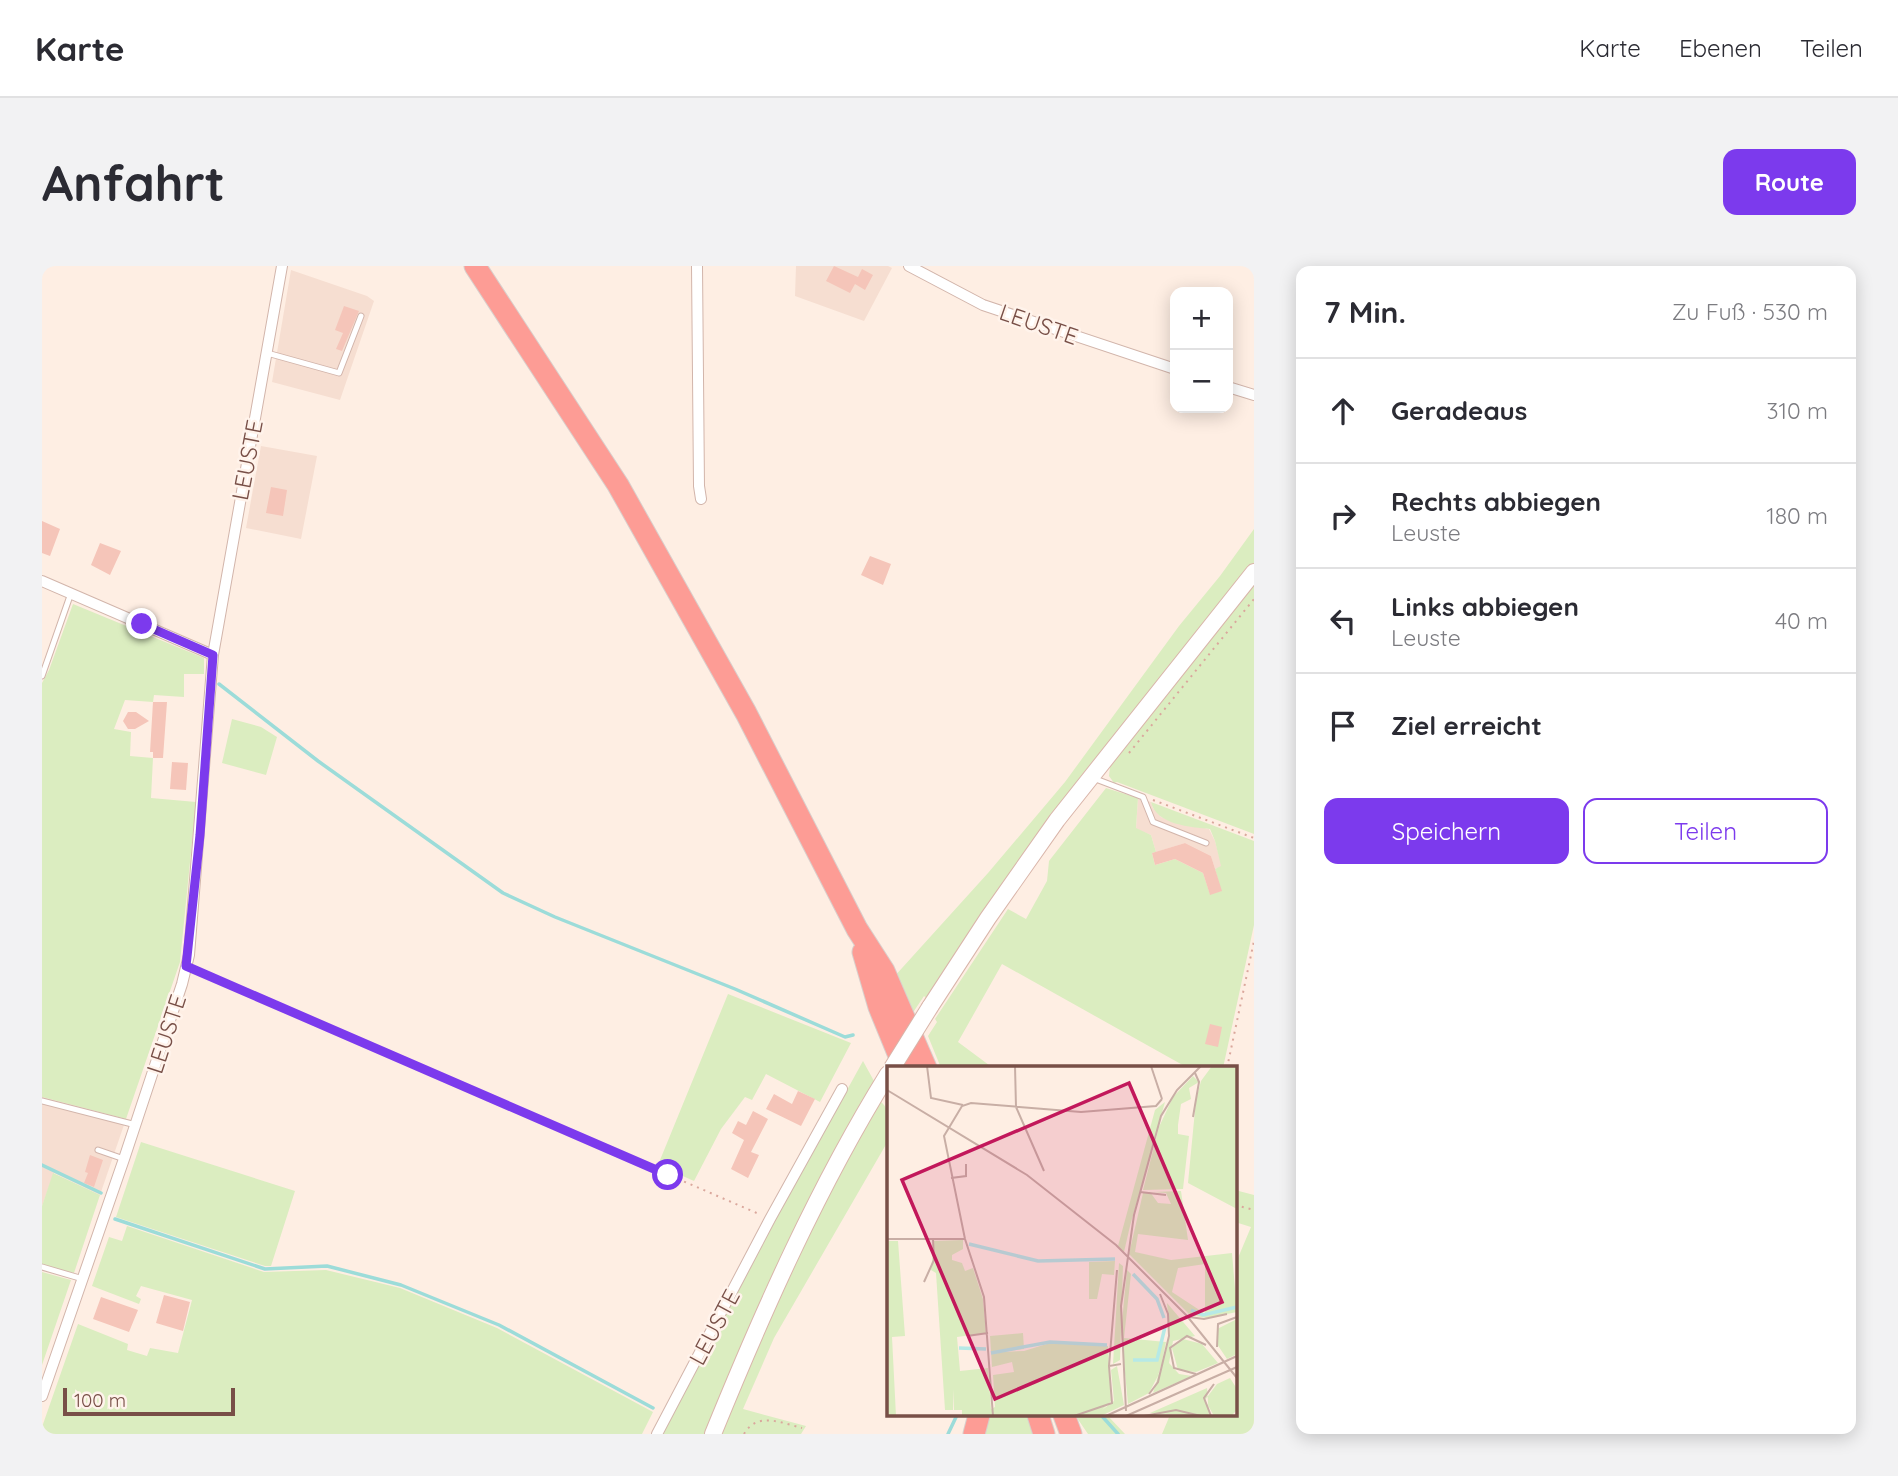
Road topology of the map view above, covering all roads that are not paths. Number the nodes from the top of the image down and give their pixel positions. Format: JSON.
{"nodes":[{"id":1,"x":282,"y":266,"type":"edge"},
{"id":2,"x":475,"y":266,"type":"edge"},
{"id":3,"x":697,"y":266,"type":"edge"},
{"id":4,"x":909,"y":266,"type":"edge"},
{"id":5,"x":361,"y":316,"type":"dead end"},
{"id":6,"x":267,"y":353,"type":"junction"},
{"id":7,"x":1170,"y":367,"type":"edge"},
{"id":8,"x":1233,"y":389,"type":"edge"},
{"id":9,"x":1254,"y":395,"type":"edge"},
{"id":10,"x":701,"y":499,"type":"dead end"},
{"id":11,"x":1254,"y":572,"type":"edge"},
{"id":12,"x":42,"y":580,"type":"edge"},
{"id":13,"x":71,"y":593,"type":"junction"},
{"id":14,"x":213,"y":655,"type":"junction"},
{"id":15,"x":42,"y":676,"type":"edge"},
{"id":16,"x":1090,"y":776,"type":"junction"},
{"id":17,"x":1206,"y":843,"type":"dead end"},
{"id":18,"x":857,"y":929,"type":"junction"},
{"id":19,"x":893,"y":1066,"type":"edge"},
{"id":20,"x":903,"y":1066,"type":"edge"},
{"id":21,"x":925,"y":1066,"type":"edge"},
{"id":22,"x":887,"y":1076,"type":"edge"},
{"id":23,"x":842,"y":1089,"type":"dead end"},
{"id":24,"x":42,"y":1101,"type":"edge"},
{"id":25,"x":136,"y":1125,"type":"junction"},
{"id":26,"x":98,"y":1150,"type":"dead end"},
{"id":27,"x":124,"y":1159,"type":"junction"},
{"id":28,"x":42,"y":1268,"type":"edge"},
{"id":29,"x":84,"y":1279,"type":"junction"},
{"id":30,"x":42,"y":1396,"type":"edge"},
{"id":31,"x":979,"y":1416,"type":"edge"},
{"id":32,"x":1038,"y":1416,"type":"edge"},
{"id":33,"x":657,"y":1434,"type":"edge"},
{"id":34,"x":713,"y":1434,"type":"edge"},
{"id":35,"x":974,"y":1434,"type":"edge"},
{"id":36,"x":1044,"y":1434,"type":"edge"}],
"edges":[{"from":1,"to":6,"type":"street","name":"LEUSTE"},
{"from":2,"to":18,"type":"highway"},
{"from":3,"to":10,"type":"street"},
{"from":4,"to":7,"type":"street","name":"LEUSTE"},
{"from":5,"to":6,"type":"lane"},
{"from":6,"to":14,"type":"street","name":"LEUSTE"},
{"from":8,"to":9,"type":"street"},
{"from":11,"to":16,"type":"main road"},
{"from":12,"to":13,"type":"street"},
{"from":13,"to":14,"type":"street"},
{"from":13,"to":15,"type":"lane"},
{"from":14,"to":25,"type":"street","name":"LEUSTE"},
{"from":16,"to":17,"type":"lane"},
{"from":16,"to":19,"type":"main road","bridge":true},
{"from":18,"to":20,"type":"highway"},
{"from":18,"to":21,"type":"highway"},
{"from":22,"to":34,"type":"main road"},
{"from":23,"to":33,"type":"street","name":"LEUSTE"},
{"from":24,"to":25,"type":"lane"},
{"from":25,"to":27,"type":"street","name":"LEUSTE"},
{"from":26,"to":27,"type":"lane"},
{"from":27,"to":29,"type":"street","name":"LEUSTE"},
{"from":28,"to":29,"type":"lane"},
{"from":29,"to":30,"type":"street","name":"LEUSTE"},
{"from":31,"to":35,"type":"highway"},
{"from":32,"to":36,"type":"highway"}]}
